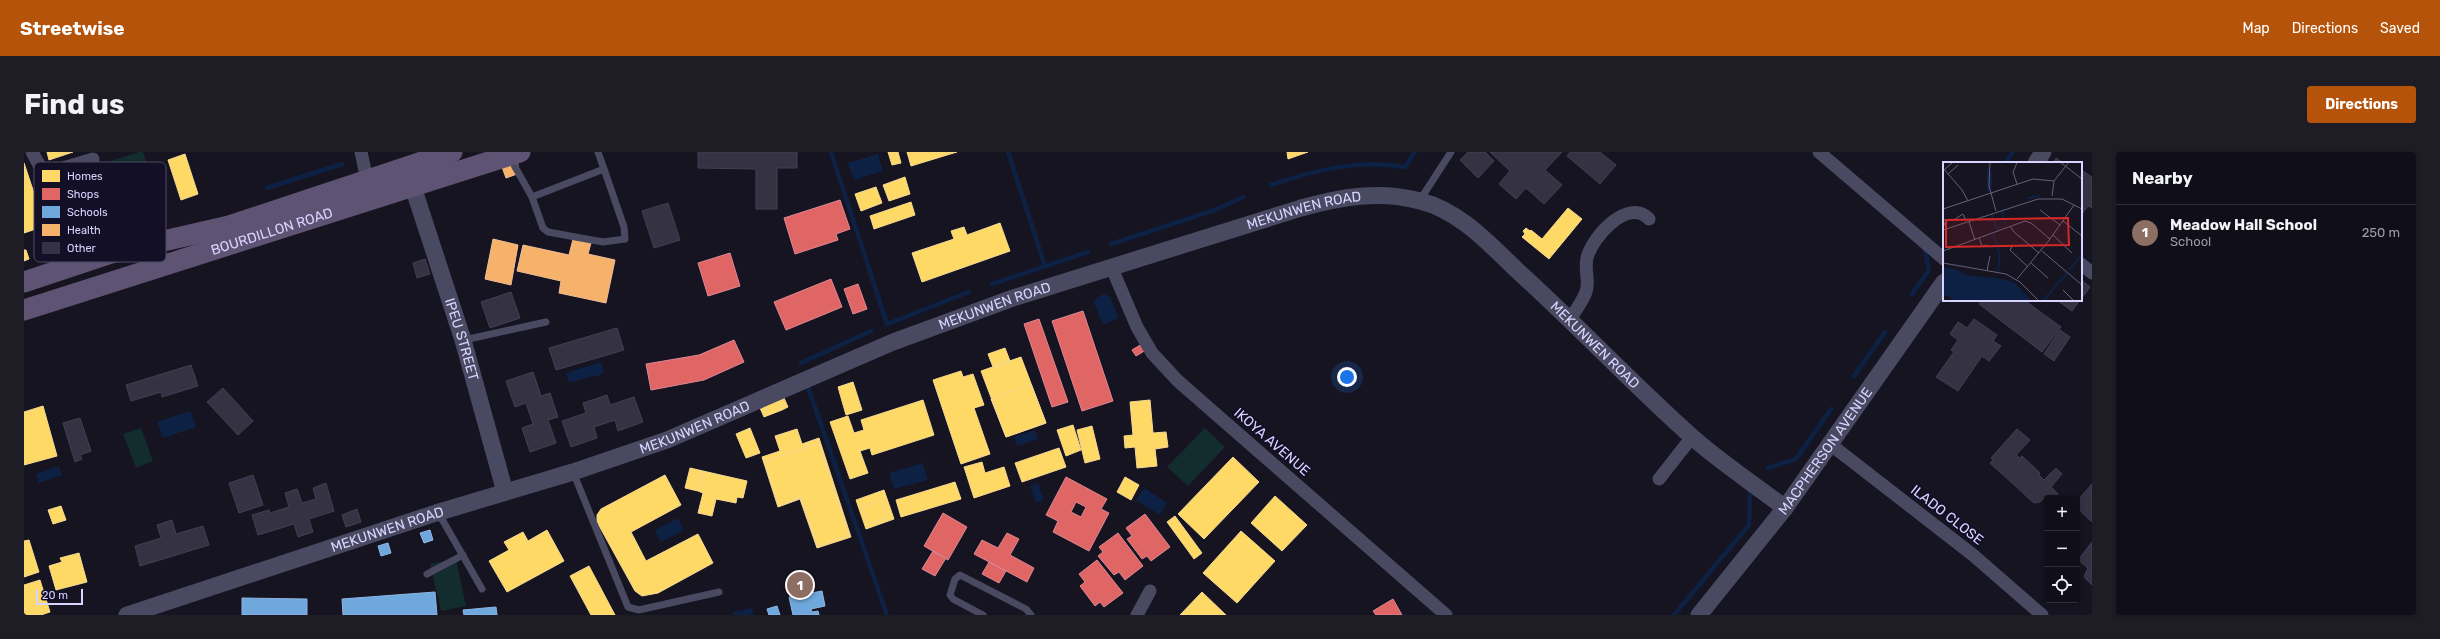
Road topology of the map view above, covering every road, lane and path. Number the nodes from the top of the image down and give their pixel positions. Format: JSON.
{"nodes":[{"id":1,"x":32,"y":152,"type":"edge"},
{"id":2,"x":361,"y":152,"type":"edge"},
{"id":3,"x":452,"y":152,"type":"edge"},
{"id":4,"x":598,"y":152,"type":"edge"},
{"id":5,"x":1451,"y":152,"type":"edge"},
{"id":6,"x":1819,"y":152,"type":"edge"},
{"id":7,"x":2043,"y":152,"type":"edge"},
{"id":8,"x":514,"y":154,"type":"edge"},
{"id":9,"x":93,"y":159,"type":"dead end"},
{"id":10,"x":38,"y":162,"type":"edge"},
{"id":11,"x":83,"y":162,"type":"edge"},
{"id":12,"x":2037,"y":162,"type":"edge"},
{"id":13,"x":604,"y":169,"type":"junction"},
{"id":14,"x":367,"y":180,"type":"junction"},
{"id":15,"x":413,"y":188,"type":"junction"},
{"id":16,"x":532,"y":197,"type":"junction"},
{"id":17,"x":1420,"y":201,"type":"junction"},
{"id":18,"x":1649,"y":219,"type":"dead end"},
{"id":19,"x":166,"y":240,"type":"edge"},
{"id":20,"x":1943,"y":258,"type":"edge"},
{"id":21,"x":84,"y":262,"type":"edge"},
{"id":22,"x":2082,"y":265,"type":"edge"},
{"id":23,"x":1112,"y":266,"type":"junction"},
{"id":24,"x":2092,"y":273,"type":"edge"},
{"id":25,"x":24,"y":282,"type":"edge"},
{"id":26,"x":1943,"y":283,"type":"edge"},
{"id":27,"x":24,"y":310,"type":"edge"},
{"id":28,"x":1570,"y":319,"type":"junction"},
{"id":29,"x":546,"y":322,"type":"dead end"},
{"id":30,"x":463,"y":340,"type":"junction"},
{"id":31,"x":1692,"y":437,"type":"junction"},
{"id":32,"x":1830,"y":444,"type":"junction"},
{"id":33,"x":573,"y":472,"type":"junction"},
{"id":34,"x":1659,"y":479,"type":"dead end"},
{"id":35,"x":505,"y":492,"type":"junction"},
{"id":36,"x":1785,"y":508,"type":"junction"},
{"id":37,"x":436,"y":513,"type":"junction"},
{"id":38,"x":463,"y":555,"type":"junction"},
{"id":39,"x":427,"y":574,"type":"dead end"},
{"id":40,"x":482,"y":589,"type":"dead end"},
{"id":41,"x":1150,"y":591,"type":"dead end"},
{"id":42,"x":719,"y":592,"type":"dead end"},
{"id":43,"x":127,"y":615,"type":"edge"},
{"id":44,"x":983,"y":615,"type":"edge"},
{"id":45,"x":1031,"y":615,"type":"edge"},
{"id":46,"x":1137,"y":615,"type":"edge"},
{"id":47,"x":1446,"y":615,"type":"edge"},
{"id":48,"x":1699,"y":615,"type":"edge"},
{"id":49,"x":2042,"y":615,"type":"edge"}],
"edges":[{"from":1,"to":10,"type":"street"},
{"from":2,"to":14,"type":"street"},
{"from":3,"to":14,"type":"main road","name":"BOURDILLON ROAD"},
{"from":4,"to":13,"type":"lane"},
{"from":5,"to":17,"type":"lane"},
{"from":6,"to":20,"type":"street"},
{"from":7,"to":12,"type":"street"},
{"from":8,"to":15,"type":"main road","name":"BOURDILLON ROAD"},
{"from":8,"to":16,"type":"lane"},
{"from":9,"to":11,"type":"street"},
{"from":13,"to":16,"type":"lane"},
{"from":13,"to":16,"type":"lane"},
{"from":14,"to":19,"type":"main road","name":"BOURDILLON ROAD"},
{"from":15,"to":27,"type":"main road","name":"BOURDILLON ROAD"},
{"from":15,"to":30,"type":"street","name":"IPEU STREET"},
{"from":17,"to":23,"type":"street","name":"MEKUNWEN ROAD"},
{"from":17,"to":28,"type":"street","name":"MEKUNWEN ROAD"},
{"from":18,"to":28,"type":"street"},
{"from":21,"to":25,"type":"main road","name":"BOURDILLON ROAD"},
{"from":22,"to":24,"type":"street"},
{"from":23,"to":33,"type":"street","name":"MEKUNWEN ROAD"},
{"from":23,"to":47,"type":"street","name":"IKOYA AVENUE"},
{"from":26,"to":32,"type":"street","name":"MACPHERSON AVENUE"},
{"from":28,"to":31,"type":"street","name":"MEKUNWEN ROAD"},
{"from":29,"to":30,"type":"lane"},
{"from":30,"to":35,"type":"street","name":"IPEU STREET"},
{"from":31,"to":34,"type":"street"},
{"from":31,"to":36,"type":"street","name":"MEKUNWEN ROAD"},
{"from":32,"to":36,"type":"street","name":"MACPHERSON AVENUE"},
{"from":32,"to":49,"type":"street","name":"ILADO CLOSE"},
{"from":33,"to":35,"type":"street","name":"MEKUNWEN ROAD"},
{"from":33,"to":42,"type":"lane"},
{"from":35,"to":37,"type":"street","name":"MEKUNWEN ROAD"},
{"from":36,"to":48,"type":"street","name":"MACPHERSON AVENUE"},
{"from":37,"to":38,"type":"lane"},
{"from":37,"to":43,"type":"street","name":"MEKUNWEN ROAD"},
{"from":38,"to":39,"type":"lane"},
{"from":38,"to":40,"type":"lane"},
{"from":41,"to":46,"type":"street"},
{"from":44,"to":45,"type":"lane"}]}
